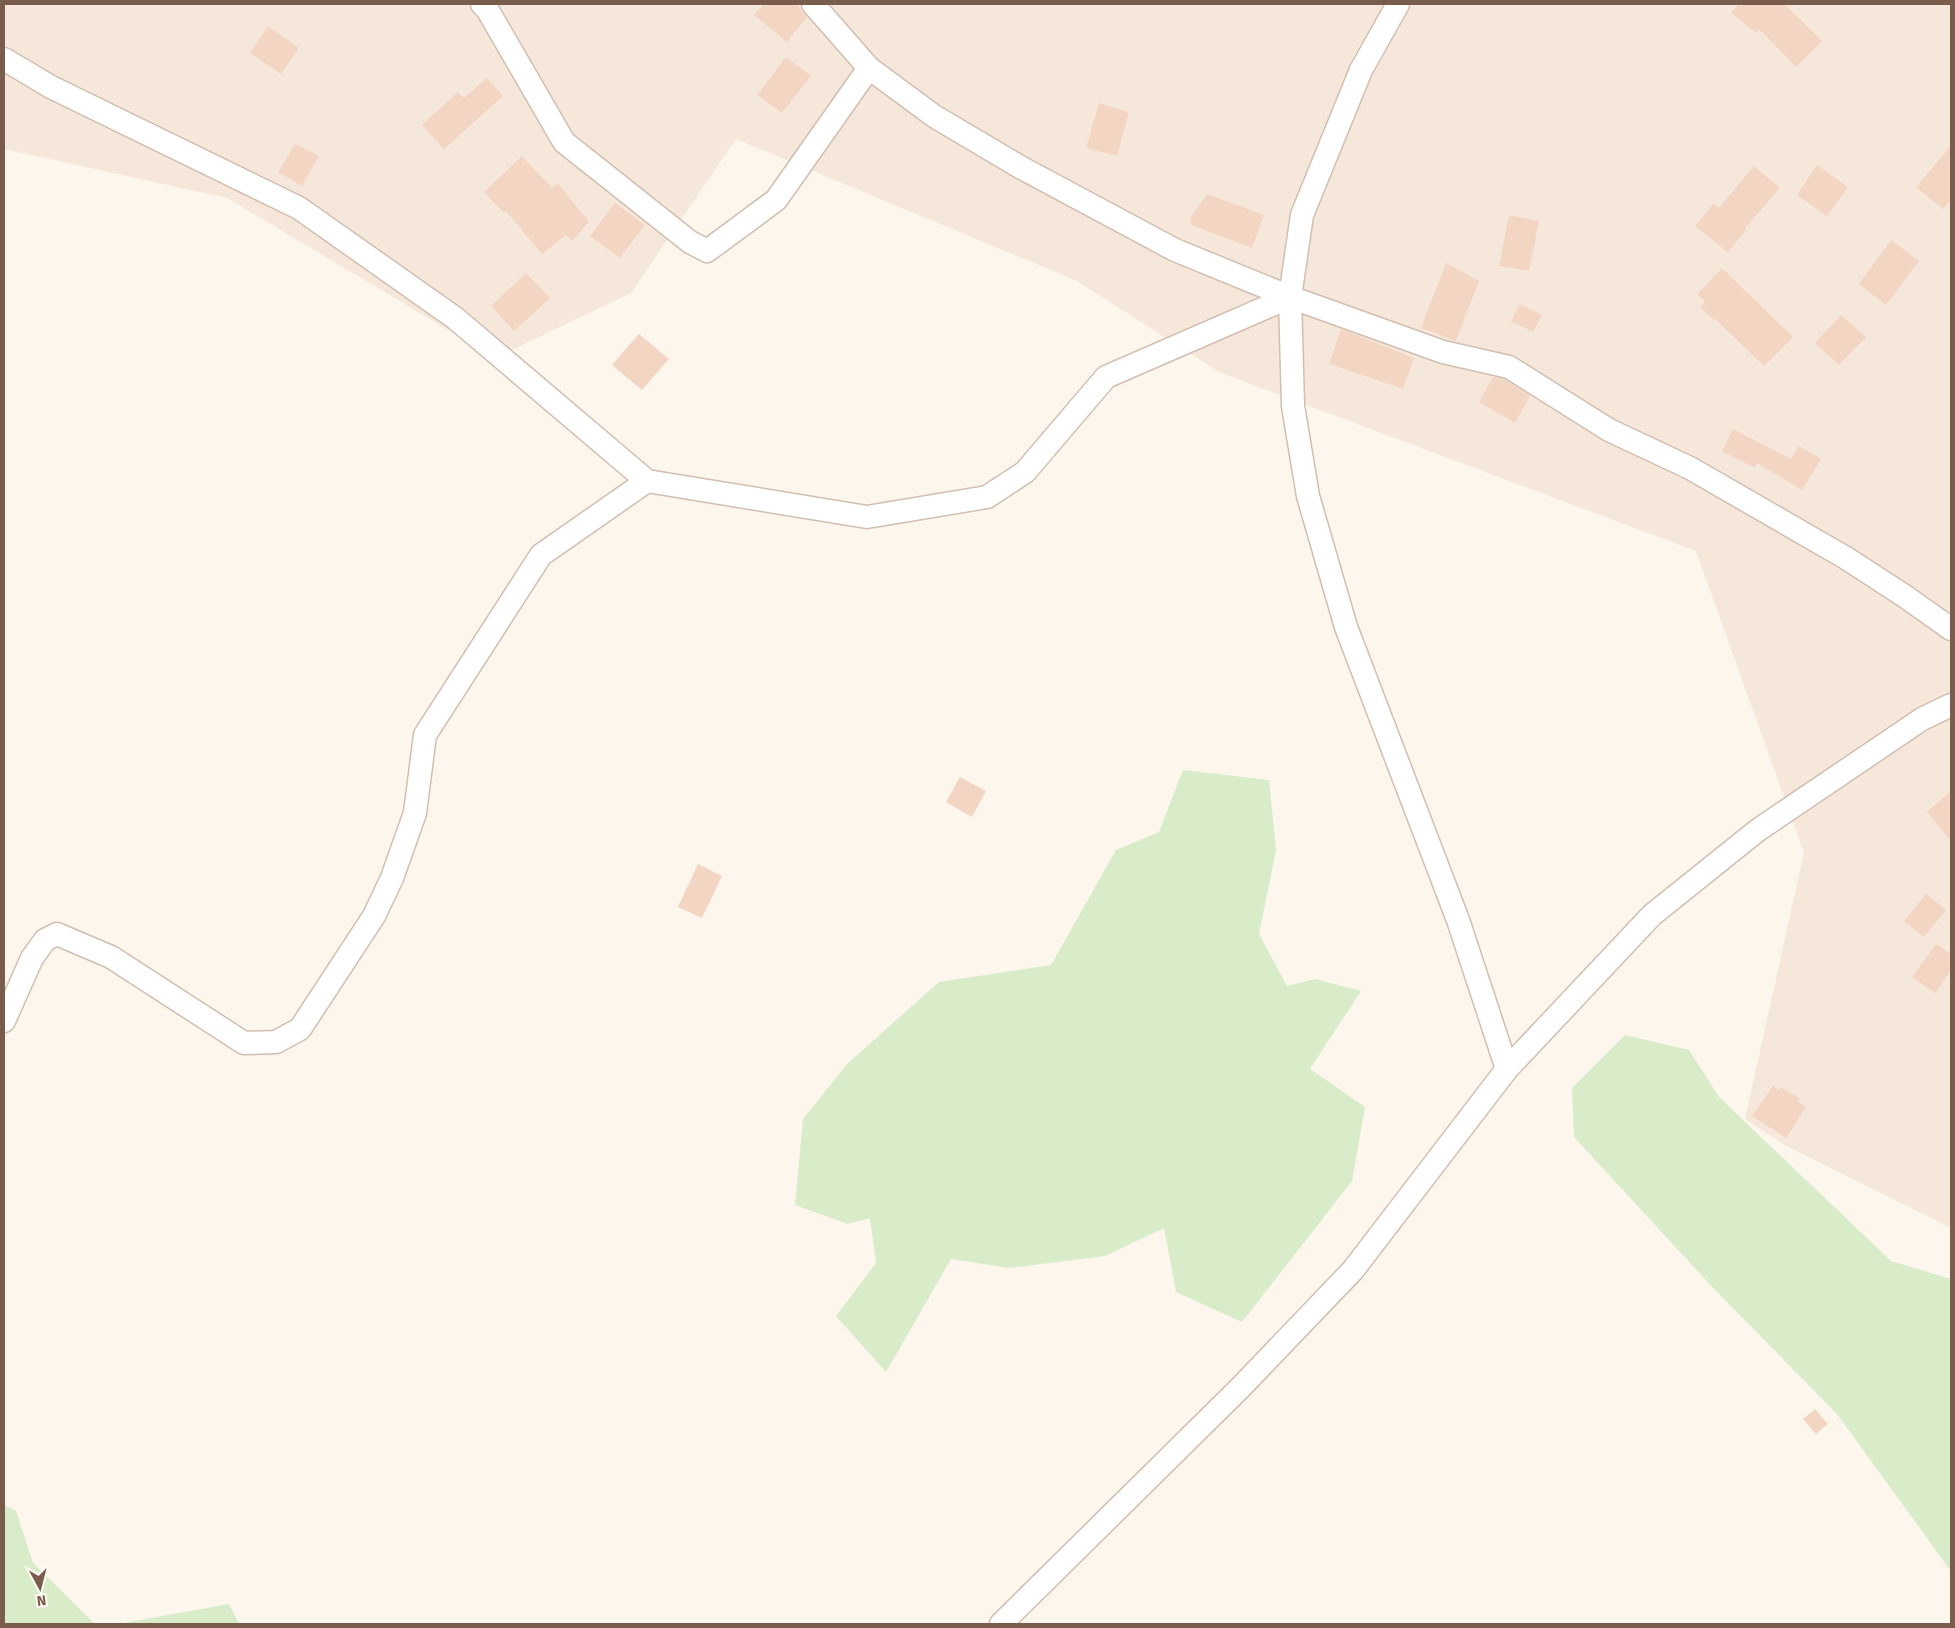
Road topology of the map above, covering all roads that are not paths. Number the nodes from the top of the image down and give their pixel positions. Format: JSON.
{"nodes":[{"id":1,"x":482,"y":4,"type":"edge"},
{"id":2,"x":814,"y":4,"type":"edge"},
{"id":3,"x":1398,"y":4,"type":"edge"},
{"id":4,"x":4,"y":59,"type":"edge"},
{"id":5,"x":869,"y":68,"type":"junction"},
{"id":6,"x":1290,"y":297,"type":"junction"},
{"id":7,"x":647,"y":481,"type":"junction"},
{"id":8,"x":1951,"y":629,"type":"edge"},
{"id":9,"x":1951,"y":705,"type":"edge"},
{"id":10,"x":4,"y":1021,"type":"edge"},
{"id":11,"x":1507,"y":1069,"type":"junction"},
{"id":12,"x":1001,"y":1624,"type":"edge"}],
"edges":[{"from":1,"to":5,"type":"street"},
{"from":2,"to":5,"type":"street"},
{"from":3,"to":6,"type":"street"},
{"from":4,"to":7,"type":"street"},
{"from":5,"to":6,"type":"street"},
{"from":6,"to":7,"type":"street"},
{"from":6,"to":8,"type":"street"},
{"from":6,"to":11,"type":"street"},
{"from":7,"to":10,"type":"street"},
{"from":9,"to":11,"type":"street"},
{"from":11,"to":12,"type":"street"}]}
